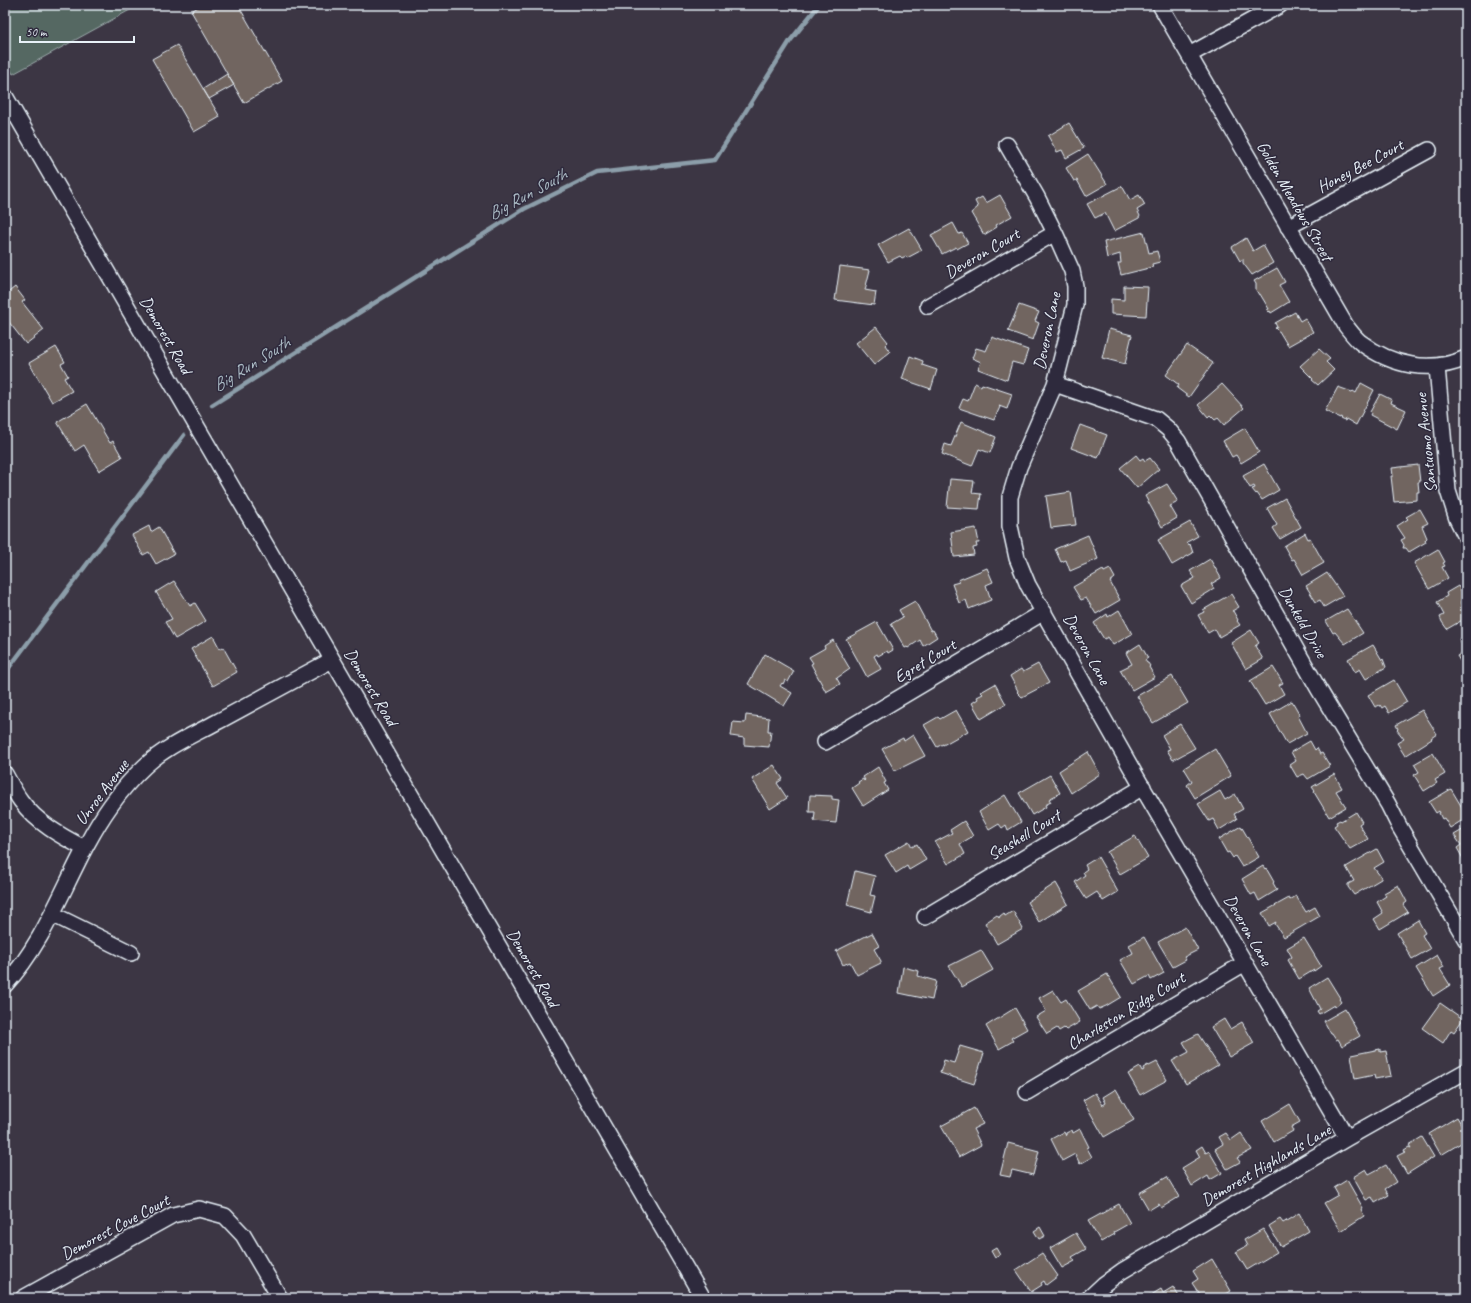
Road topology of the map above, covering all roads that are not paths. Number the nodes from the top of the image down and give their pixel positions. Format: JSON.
{"nodes":[{"id":1,"x":1160,"y":5,"type":"edge"},
{"id":2,"x":1280,"y":5,"type":"edge"},
{"id":3,"x":1189,"y":55,"type":"junction"},
{"id":4,"x":5,"y":96,"type":"edge"},
{"id":5,"x":1007,"y":145,"type":"dead end"},
{"id":6,"x":1429,"y":150,"type":"dead end"},
{"id":7,"x":1288,"y":227,"type":"junction"},
{"id":8,"x":1055,"y":233,"type":"junction"},
{"id":9,"x":928,"y":306,"type":"dead end"},
{"id":10,"x":1466,"y":358,"type":"edge"},
{"id":11,"x":1437,"y":367,"type":"junction"},
{"id":12,"x":1055,"y":384,"type":"junction"},
{"id":13,"x":1466,"y":536,"type":"edge"},
{"id":14,"x":1044,"y":612,"type":"junction"},
{"id":15,"x":332,"y":660,"type":"junction"},
{"id":16,"x":825,"y":742,"type":"dead end"},
{"id":17,"x":5,"y":774,"type":"edge"},
{"id":18,"x":1143,"y":787,"type":"junction"},
{"id":19,"x":84,"y":848,"type":"junction"},
{"id":20,"x":52,"y":914,"type":"junction"},
{"id":21,"x":925,"y":916,"type":"dead end"},
{"id":22,"x":1466,"y":940,"type":"edge"},
{"id":23,"x":131,"y":953,"type":"dead end"},
{"id":24,"x":1245,"y":963,"type":"junction"},
{"id":25,"x":5,"y":985,"type":"edge"},
{"id":26,"x":1466,"y":1071,"type":"edge"},
{"id":27,"x":1027,"y":1092,"type":"dead end"},
{"id":28,"x":1347,"y":1138,"type":"junction"},
{"id":29,"x":23,"y":1298,"type":"edge"},
{"id":30,"x":280,"y":1298,"type":"edge"},
{"id":31,"x":703,"y":1298,"type":"edge"},
{"id":32,"x":1089,"y":1298,"type":"edge"}],
"edges":[{"from":1,"to":3,"type":"street","name":"Golden Meadows Street"},
{"from":2,"to":3,"type":"street"},
{"from":3,"to":7,"type":"street","name":"Golden Meadows Street"},
{"from":4,"to":15,"type":"street","name":"Demorest Road"},
{"from":5,"to":8,"type":"street","name":"Deveron Lane"},
{"from":6,"to":7,"type":"street","name":"Honey Bee Court"},
{"from":7,"to":11,"type":"street","name":"Golden Meadows Street"},
{"from":8,"to":9,"type":"street","name":"Deveron Court"},
{"from":8,"to":12,"type":"street","name":"Deveron Lane"},
{"from":10,"to":11,"type":"street","name":"Golden Meadows Street"},
{"from":11,"to":13,"type":"street","name":"Santuomo Avenue"},
{"from":12,"to":14,"type":"street","name":"Deveron Lane"},
{"from":12,"to":22,"type":"street","name":"Dunkeld Drive"},
{"from":14,"to":16,"type":"street","name":"Egret Court"},
{"from":14,"to":18,"type":"street","name":"Deveron Lane"},
{"from":15,"to":19,"type":"street","name":"Unroe Avenue"},
{"from":15,"to":31,"type":"street","name":"Demorest Road"},
{"from":17,"to":19,"type":"street"},
{"from":18,"to":21,"type":"street","name":"Seashell Court"},
{"from":18,"to":24,"type":"street","name":"Deveron Lane"},
{"from":19,"to":20,"type":"street","name":"Unroe Avenue"},
{"from":20,"to":23,"type":"street"},
{"from":20,"to":25,"type":"street","name":"Unroe Avenue"},
{"from":24,"to":27,"type":"street","name":"Charleston Ridge Court"},
{"from":24,"to":28,"type":"street","name":"Deveron Lane"},
{"from":26,"to":28,"type":"street","name":"Demorest Highlands Lane"},
{"from":28,"to":32,"type":"street","name":"Demorest Highlands Lane"},
{"from":29,"to":30,"type":"street","name":"Demorest Cove Court"}]}
